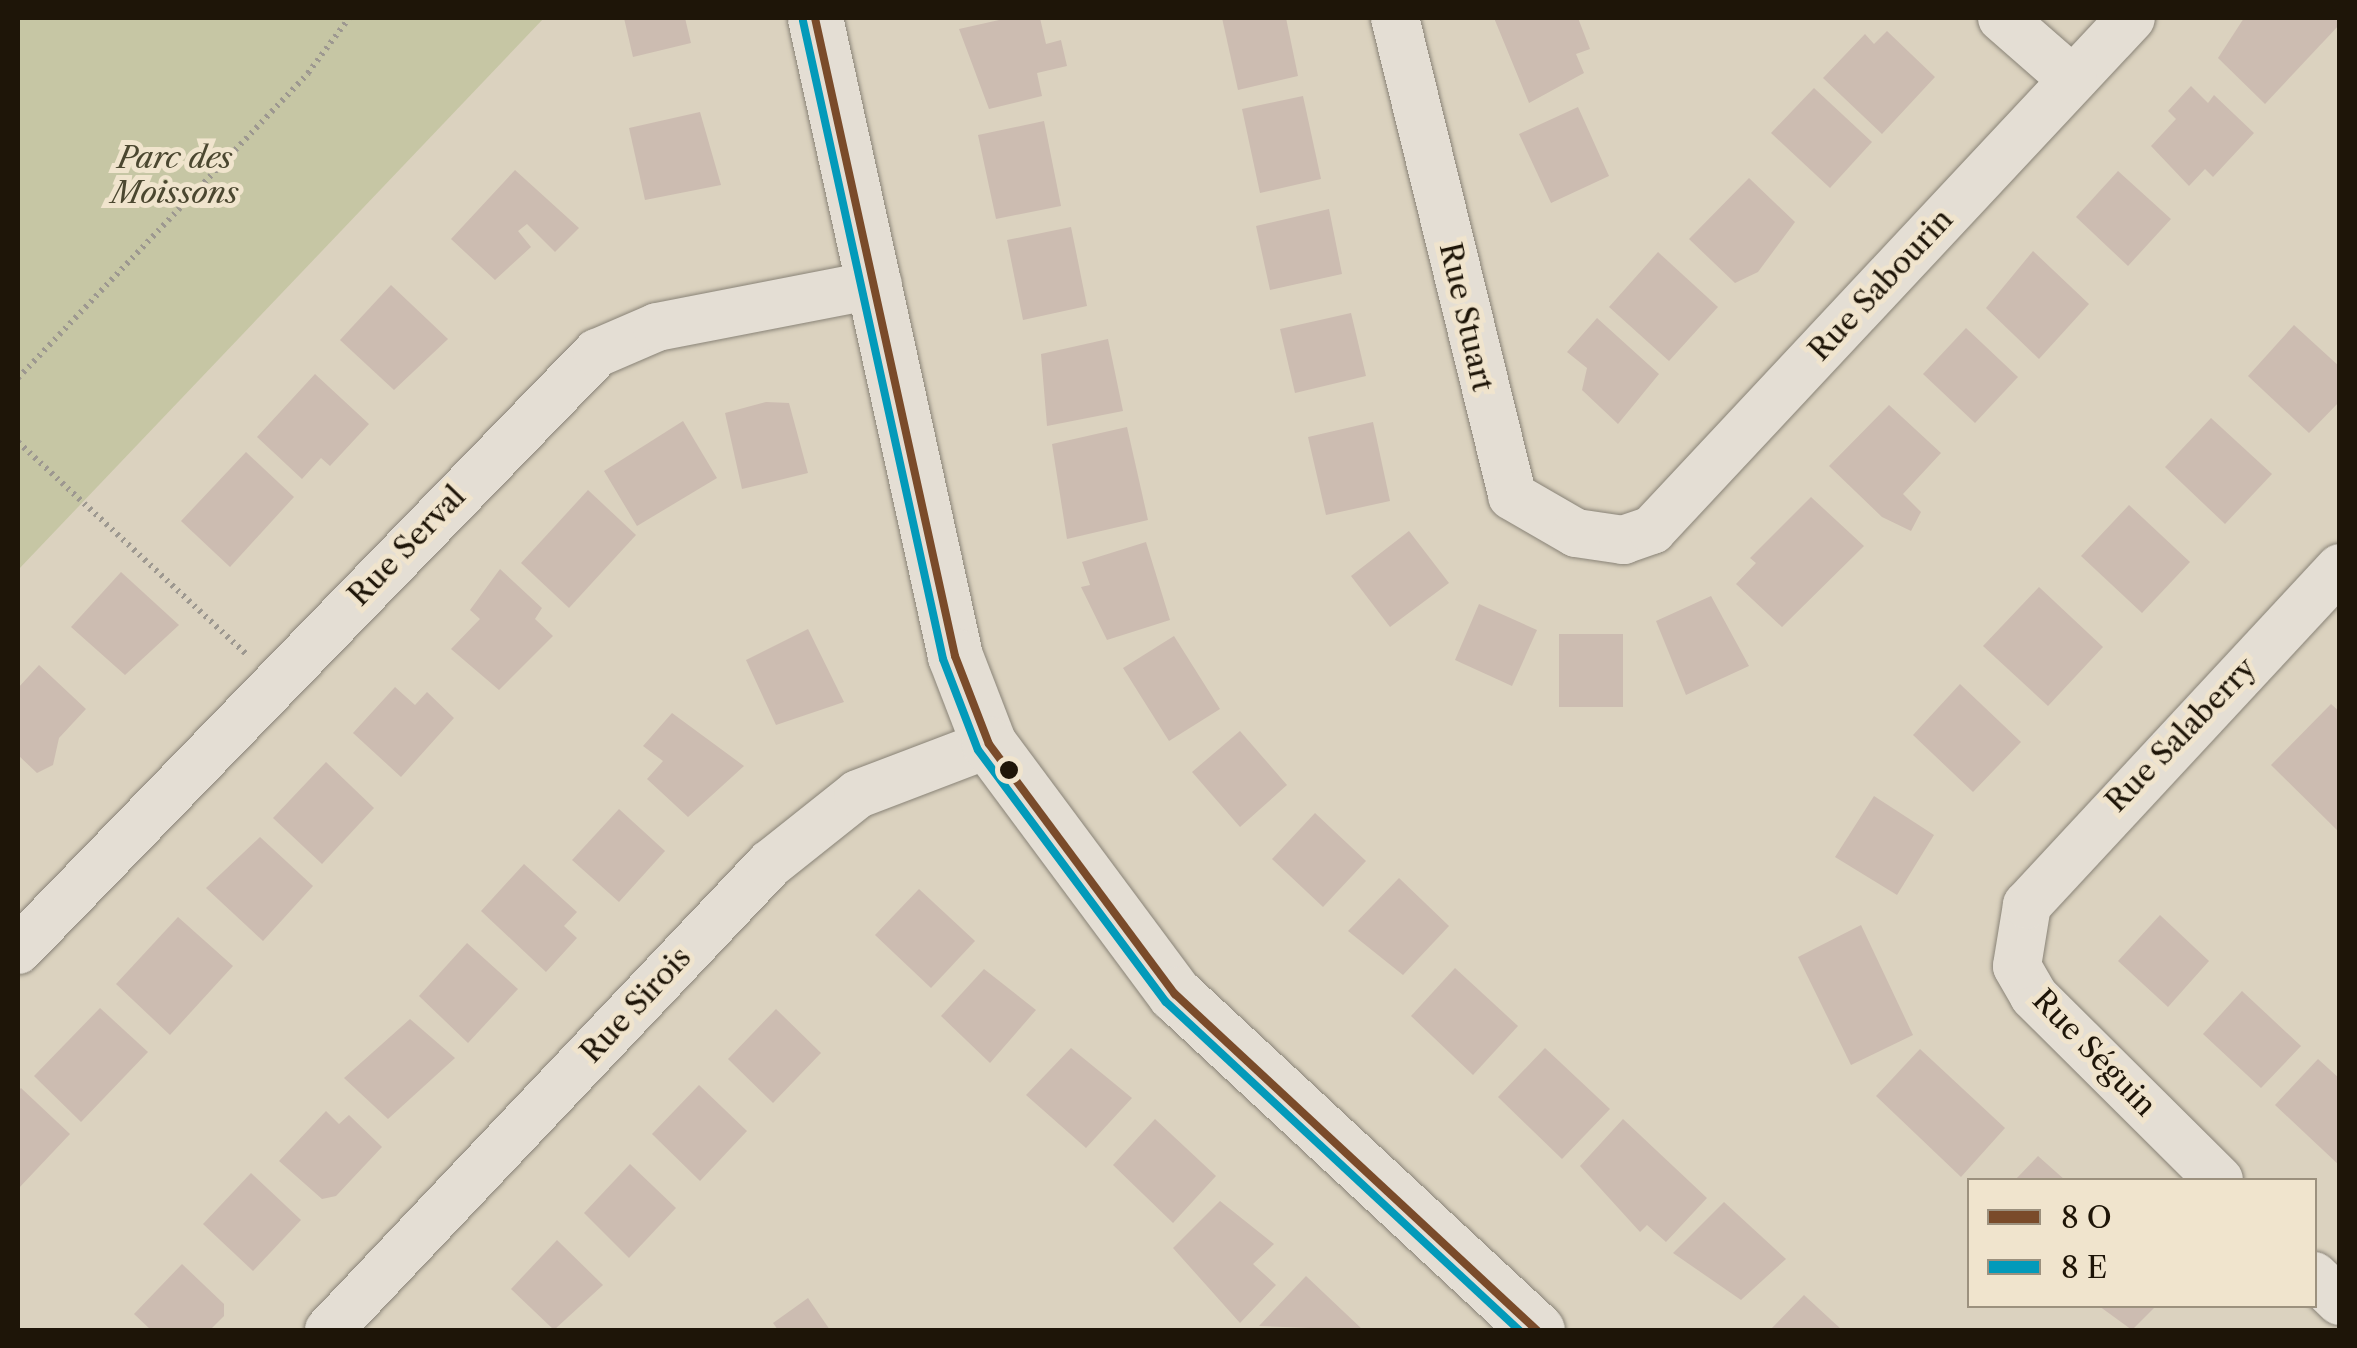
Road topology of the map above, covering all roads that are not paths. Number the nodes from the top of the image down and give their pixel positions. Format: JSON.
{"nodes":[{"id":1,"x":815,"y":18,"type":"edge"},
{"id":2,"x":1395,"y":18,"type":"edge"},
{"id":3,"x":2002,"y":18,"type":"edge"},
{"id":4,"x":2131,"y":18,"type":"edge"},
{"id":5,"x":2073,"y":80,"type":"junction"},
{"id":6,"x":878,"y":284,"type":"junction"},
{"id":7,"x":1623,"y":540,"type":"joint"},
{"id":8,"x":2337,"y":576,"type":"edge"},
{"id":9,"x":990,"y":744,"type":"junction"},
{"id":10,"x":2027,"y":905,"type":"joint"},
{"id":11,"x":18,"y":950,"type":"edge"},
{"id":12,"x":2216,"y":1178,"type":"edge"},
{"id":13,"x":2317,"y":1279,"type":"edge"},
{"id":14,"x":2340,"y":1301,"type":"edge"},
{"id":15,"x":329,"y":1330,"type":"edge"},
{"id":16,"x":1537,"y":1330,"type":"edge"}],
"edges":[{"from":1,"to":6,"type":"street"},
{"from":2,"to":7,"type":"street","name":"Rue Stuart"},
{"from":3,"to":5,"type":"street"},
{"from":4,"to":5,"type":"street","name":"Rue Sabourin"},
{"from":5,"to":7,"type":"street","name":"Rue Sabourin"},
{"from":6,"to":9,"type":"street"},
{"from":6,"to":11,"type":"street","name":"Rue Serval"},
{"from":8,"to":10,"type":"street","name":"Rue Salaberry"},
{"from":9,"to":15,"type":"street","name":"Rue Sirois"},
{"from":9,"to":16,"type":"street"},
{"from":10,"to":12,"type":"street","name":"Rue Séguin"},
{"from":13,"to":14,"type":"street"}]}
